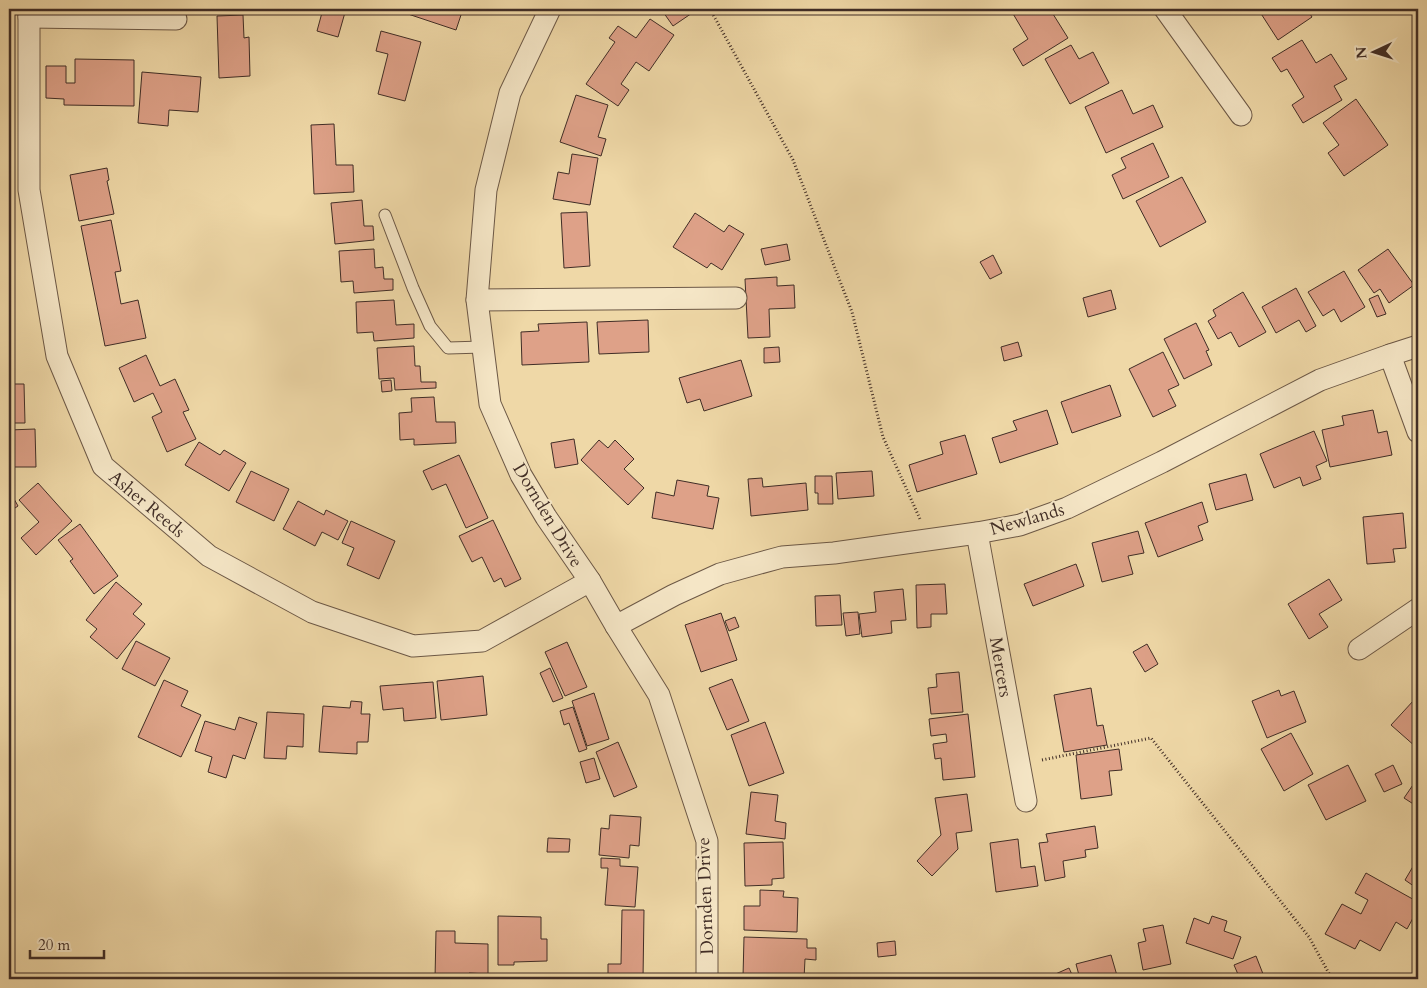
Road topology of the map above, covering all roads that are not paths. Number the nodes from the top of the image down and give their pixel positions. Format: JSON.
{"nodes":[{"id":1,"x":550,"y":9,"type":"edge"},
{"id":2,"x":1169,"y":10,"type":"edge"},
{"id":3,"x":29,"y":13,"type":"edge"},
{"id":4,"x":176,"y":19,"type":"dead end"},
{"id":5,"x":1241,"y":116,"type":"dead end"},
{"id":6,"x":385,"y":215,"type":"dead end"},
{"id":7,"x":736,"y":298,"type":"dead end"},
{"id":8,"x":477,"y":300,"type":"junction"},
{"id":9,"x":1418,"y":346,"type":"edge"},
{"id":10,"x":483,"y":347,"type":"junction"},
{"id":11,"x":1390,"y":355,"type":"junction"},
{"id":12,"x":1418,"y":432,"type":"edge"},
{"id":13,"x":977,"y":533,"type":"junction"},
{"id":14,"x":590,"y":581,"type":"junction"},
{"id":15,"x":1418,"y":609,"type":"edge"},
{"id":16,"x":616,"y":626,"type":"junction"},
{"id":17,"x":1360,"y":649,"type":"dead end"},
{"id":18,"x":1026,"y":801,"type":"dead end"},
{"id":19,"x":707,"y":979,"type":"edge"}],
"edges":[{"from":1,"to":8,"type":"street","name":"Dornden Drive"},
{"from":2,"to":5,"type":"street"},
{"from":3,"to":4,"type":"street"},
{"from":3,"to":14,"type":"street","name":"Asher Reeds"},
{"from":6,"to":10,"type":"lane"},
{"from":7,"to":8,"type":"street"},
{"from":8,"to":10,"type":"street","name":"Dornden Drive"},
{"from":9,"to":11,"type":"street","name":"Newlands"},
{"from":10,"to":14,"type":"street","name":"Dornden Drive"},
{"from":11,"to":12,"type":"street"},
{"from":11,"to":13,"type":"street","name":"Newlands"},
{"from":13,"to":16,"type":"street","name":"Newlands"},
{"from":13,"to":18,"type":"street","name":"Mercers"},
{"from":14,"to":16,"type":"street","name":"Dornden Drive"},
{"from":15,"to":17,"type":"street"},
{"from":16,"to":19,"type":"street","name":"Dornden Drive"}]}
